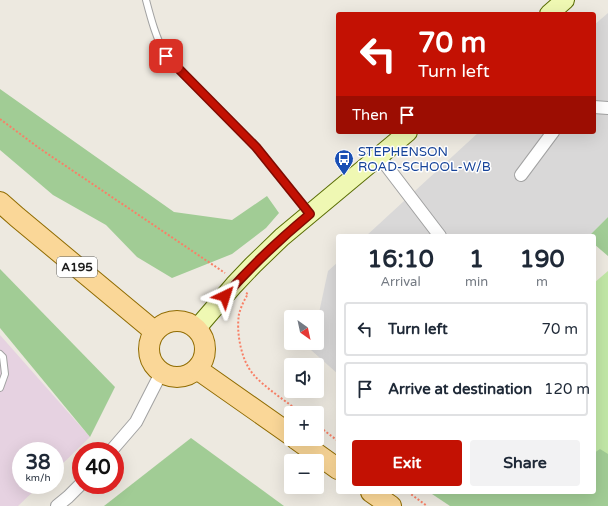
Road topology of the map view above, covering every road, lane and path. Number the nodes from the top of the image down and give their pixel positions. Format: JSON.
{"nodes":[{"id":1,"x":146,"y":0,"type":"edge"},
{"id":2,"x":565,"y":0,"type":"edge"},
{"id":3,"x":551,"y":12,"type":"edge"},
{"id":4,"x":596,"y":107,"type":"edge"},
{"id":5,"x":608,"y":108,"type":"edge"},
{"id":6,"x":0,"y":119,"type":"edge"},
{"id":7,"x":406,"y":134,"type":"edge"},
{"id":8,"x":552,"y":134,"type":"edge"},
{"id":9,"x":379,"y":156,"type":"junction"},
{"id":10,"x":521,"y":175,"type":"dead end"},
{"id":11,"x":0,"y":202,"type":"edge"},
{"id":12,"x":310,"y":214,"type":"junction"},
{"id":13,"x":438,"y":234,"type":"edge"},
{"id":14,"x":234,"y":285,"type":"junction"},
{"id":15,"x":197,"y":328,"type":"junction"},
{"id":16,"x":154,"y":331,"type":"junction"},
{"id":17,"x":0,"y":354,"type":"edge"},
{"id":18,"x":197,"y":369,"type":"junction"},
{"id":19,"x":161,"y":373,"type":"junction"},
{"id":20,"x":0,"y":388,"type":"edge"},
{"id":21,"x":292,"y":406,"type":"edge"},
{"id":22,"x":284,"y":430,"type":"edge"},
{"id":23,"x":324,"y":430,"type":"edge"},
{"id":24,"x":336,"y":439,"type":"edge"},
{"id":25,"x":119,"y":442,"type":"edge"},
{"id":26,"x":306,"y":446,"type":"edge"},
{"id":27,"x":336,"y":467,"type":"edge"},
{"id":28,"x":72,"y":493,"type":"edge"},
{"id":29,"x":374,"y":494,"type":"edge"},
{"id":30,"x":411,"y":494,"type":"edge"},
{"id":31,"x":57,"y":506,"type":"edge"},
{"id":32,"x":391,"y":506,"type":"edge"},
{"id":33,"x":427,"y":506,"type":"edge"}],
"edges":[{"from":1,"to":12,"type":"lane"},
{"from":2,"to":3,"type":"street"},
{"from":4,"to":5,"type":"street"},
{"from":6,"to":14,"type":"path"},
{"from":7,"to":9,"type":"street"},
{"from":8,"to":10,"type":"street"},
{"from":9,"to":12,"type":"street"},
{"from":9,"to":13,"type":"street"},
{"from":11,"to":16,"type":"main road","number":"A195"},
{"from":12,"to":14,"type":"street"},
{"from":14,"to":15,"type":"street"},
{"from":14,"to":21,"type":"path"},
{"from":15,"to":16,"type":"main road"},
{"from":15,"to":18,"type":"main road"},
{"from":16,"to":19,"type":"main road"},
{"from":17,"to":20,"type":"lane"},
{"from":18,"to":19,"type":"main road"},
{"from":18,"to":22,"type":"main road"},
{"from":19,"to":25,"type":"street"},
{"from":23,"to":24,"type":"path"},
{"from":26,"to":27,"type":"main road"},
{"from":28,"to":31,"type":"street"},
{"from":29,"to":32,"type":"main road"},
{"from":30,"to":33,"type":"path"}]}
